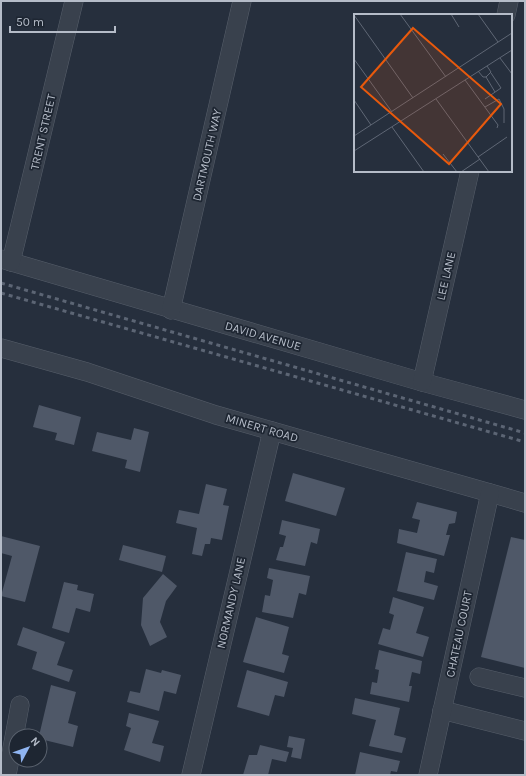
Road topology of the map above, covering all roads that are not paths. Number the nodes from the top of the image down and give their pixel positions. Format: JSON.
{"nodes":[{"id":1,"x":74,"y":1,"type":"edge"},
{"id":2,"x":242,"y":1,"type":"edge"},
{"id":3,"x":509,"y":1,"type":"edge"},
{"id":4,"x":506,"y":14,"type":"edge"},
{"id":5,"x":470,"y":172,"type":"edge"},
{"id":6,"x":6,"y":261,"type":"edge"},
{"id":7,"x":171,"y":310,"type":"junction"},
{"id":8,"x":1,"y":348,"type":"edge"},
{"id":9,"x":422,"y":382,"type":"junction"},
{"id":10,"x":525,"y":410,"type":"edge"},
{"id":11,"x":272,"y":431,"type":"junction"},
{"id":12,"x":490,"y":493,"type":"junction"},
{"id":13,"x":525,"y":504,"type":"edge"},
{"id":14,"x":479,"y":677,"type":"dead end"},
{"id":15,"x":525,"y":688,"type":"edge"},
{"id":16,"x":20,"y":705,"type":"dead end"},
{"id":17,"x":442,"y":710,"type":"junction"},
{"id":18,"x":525,"y":731,"type":"edge"},
{"id":19,"x":7,"y":775,"type":"edge"},
{"id":20,"x":190,"y":775,"type":"edge"},
{"id":21,"x":428,"y":775,"type":"edge"}],
"edges":[{"from":1,"to":6,"type":"street","name":"TRENT STREET"},
{"from":2,"to":7,"type":"street","name":"DARTMOUTH WAY"},
{"from":3,"to":4,"type":"street"},
{"from":5,"to":9,"type":"street","name":"LEE LANE"},
{"from":6,"to":7,"type":"street","name":"DAVID AVENUE"},
{"from":7,"to":9,"type":"street","name":"DAVID AVENUE"},
{"from":8,"to":11,"type":"street","name":"MINERT ROAD"},
{"from":9,"to":10,"type":"street","name":"DAVID AVENUE"},
{"from":11,"to":12,"type":"street","name":"MINERT ROAD"},
{"from":11,"to":20,"type":"street","name":"NORMANDY LANE"},
{"from":12,"to":13,"type":"street","name":"MINERT ROAD"},
{"from":12,"to":17,"type":"street","name":"CHATEAU COURT"},
{"from":14,"to":15,"type":"street"},
{"from":16,"to":19,"type":"street"},
{"from":17,"to":18,"type":"street"},
{"from":17,"to":21,"type":"street","name":"CHATEAU COURT"}]}
